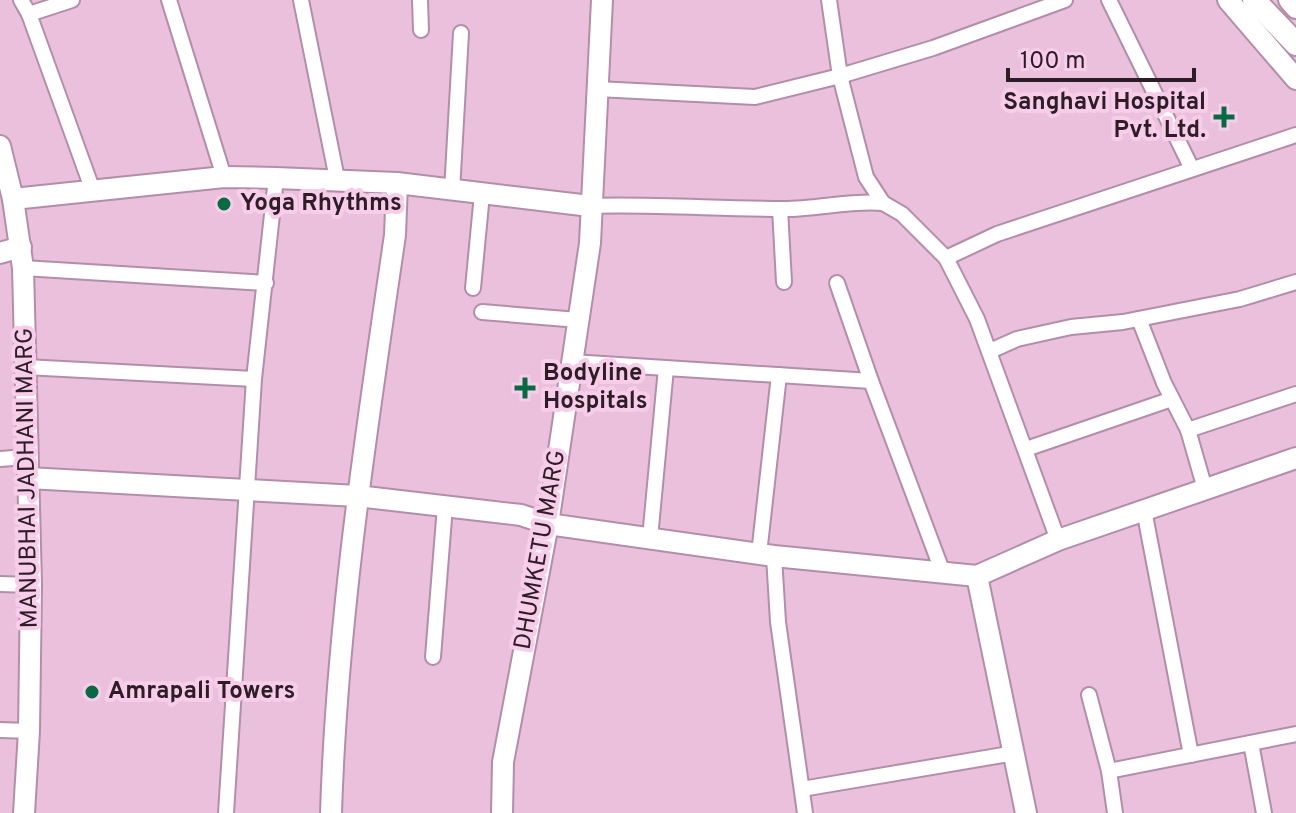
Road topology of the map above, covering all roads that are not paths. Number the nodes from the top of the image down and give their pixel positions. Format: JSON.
{"nodes":[{"id":1,"x":21,"y":0,"type":"edge"},
{"id":2,"x":72,"y":0,"type":"edge"},
{"id":3,"x":169,"y":0,"type":"edge"},
{"id":4,"x":301,"y":0,"type":"edge"},
{"id":5,"x":420,"y":0,"type":"edge"},
{"id":6,"x":602,"y":0,"type":"edge"},
{"id":7,"x":829,"y":0,"type":"edge"},
{"id":8,"x":1065,"y":0,"type":"edge"},
{"id":9,"x":1109,"y":0,"type":"edge"},
{"id":10,"x":1228,"y":0,"type":"edge"},
{"id":11,"x":1254,"y":0,"type":"edge"},
{"id":12,"x":1275,"y":0,"type":"edge"},
{"id":13,"x":1289,"y":0,"type":"edge"},
{"id":14,"x":1296,"y":8,"type":"edge"},
{"id":15,"x":29,"y":14,"type":"junction"},
{"id":16,"x":1296,"y":22,"type":"edge"},
{"id":17,"x":421,"y":30,"type":"dead end"},
{"id":18,"x":461,"y":33,"type":"dead end"},
{"id":19,"x":1296,"y":44,"type":"edge"},
{"id":20,"x":840,"y":76,"type":"junction"},
{"id":21,"x":1296,"y":79,"type":"edge"},
{"id":22,"x":597,"y":89,"type":"junction"},
{"id":23,"x":1296,"y":135,"type":"edge"},
{"id":24,"x":0,"y":146,"type":"edge"},
{"id":25,"x":1192,"y":169,"type":"junction"},
{"id":26,"x":224,"y":177,"type":"junction"},
{"id":27,"x":276,"y":178,"type":"junction"},
{"id":28,"x":337,"y":179,"type":"junction"},
{"id":29,"x":397,"y":183,"type":"junction"},
{"id":30,"x":93,"y":191,"type":"junction"},
{"id":31,"x":452,"y":191,"type":"junction"},
{"id":32,"x":482,"y":194,"type":"junction"},
{"id":33,"x":13,"y":199,"type":"junction"},
{"id":34,"x":883,"y":203,"type":"junction"},
{"id":35,"x":590,"y":206,"type":"junction"},
{"id":36,"x":780,"y":209,"type":"junction"},
{"id":37,"x":21,"y":247,"type":"junction"},
{"id":38,"x":0,"y":253,"type":"edge"},
{"id":39,"x":946,"y":258,"type":"junction"},
{"id":40,"x":23,"y":268,"type":"junction"},
{"id":41,"x":784,"y":282,"type":"dead end"},
{"id":42,"x":1296,"y":282,"type":"edge"},
{"id":43,"x":266,"y":283,"type":"junction"},
{"id":44,"x":837,"y":283,"type":"dead end"},
{"id":45,"x":473,"y":288,"type":"dead end"},
{"id":46,"x":482,"y":312,"type":"dead end"},
{"id":47,"x":1139,"y":319,"type":"junction"},
{"id":48,"x":578,"y":320,"type":"junction"},
{"id":49,"x":990,"y":351,"type":"junction"},
{"id":50,"x":572,"y":362,"type":"junction"},
{"id":51,"x":25,"y":367,"type":"junction"},
{"id":52,"x":666,"y":368,"type":"junction"},
{"id":53,"x":779,"y":375,"type":"junction"},
{"id":54,"x":254,"y":379,"type":"junction"},
{"id":55,"x":871,"y":381,"type":"junction"},
{"id":56,"x":1296,"y":394,"type":"edge"},
{"id":57,"x":1172,"y":399,"type":"junction"},
{"id":58,"x":1188,"y":430,"type":"junction"},
{"id":59,"x":1026,"y":449,"type":"junction"},
{"id":60,"x":1296,"y":458,"type":"edge"},
{"id":61,"x":0,"y":459,"type":"edge"},
{"id":62,"x":28,"y":468,"type":"junction"},
{"id":63,"x":1205,"y":489,"type":"junction"},
{"id":64,"x":248,"y":491,"type":"junction"},
{"id":65,"x":357,"y":496,"type":"junction"},
{"id":66,"x":445,"y":506,"type":"junction"},
{"id":67,"x":1144,"y":510,"type":"junction"},
{"id":68,"x":548,"y":524,"type":"junction"},
{"id":69,"x":650,"y":538,"type":"junction"},
{"id":70,"x":1058,"y":540,"type":"junction"},
{"id":71,"x":767,"y":555,"type":"junction"},
{"id":72,"x":943,"y":573,"type":"junction"},
{"id":73,"x":977,"y":576,"type":"junction"},
{"id":74,"x":0,"y":584,"type":"edge"},
{"id":75,"x":31,"y":585,"type":"junction"},
{"id":76,"x":433,"y":657,"type":"dead end"},
{"id":77,"x":1089,"y":695,"type":"dead end"},
{"id":78,"x":0,"y":730,"type":"edge"},
{"id":79,"x":29,"y":731,"type":"junction"},
{"id":80,"x":1296,"y":734,"type":"edge"},
{"id":81,"x":1251,"y":743,"type":"junction"},
{"id":82,"x":1015,"y":753,"type":"junction"},
{"id":83,"x":1191,"y":755,"type":"junction"},
{"id":84,"x":1109,"y":771,"type":"junction"},
{"id":85,"x":802,"y":789,"type":"junction"},
{"id":86,"x":24,"y":813,"type":"edge"},
{"id":87,"x":226,"y":813,"type":"edge"},
{"id":88,"x":331,"y":813,"type":"edge"},
{"id":89,"x":502,"y":813,"type":"edge"},
{"id":90,"x":805,"y":813,"type":"edge"},
{"id":91,"x":1026,"y":813,"type":"edge"},
{"id":92,"x":1115,"y":813,"type":"edge"},
{"id":93,"x":1264,"y":813,"type":"edge"}],
"edges":[{"from":1,"to":15,"type":"street"},
{"from":2,"to":15,"type":"street"},
{"from":3,"to":26,"type":"street"},
{"from":4,"to":28,"type":"street"},
{"from":5,"to":17,"type":"street"},
{"from":6,"to":22,"type":"street","name":"DHUMKETU MARG"},
{"from":7,"to":20,"type":"street"},
{"from":8,"to":20,"type":"street"},
{"from":9,"to":25,"type":"street"},
{"from":10,"to":21,"type":"street"},
{"from":11,"to":19,"type":"main road"},
{"from":12,"to":16,"type":"main road"},
{"from":13,"to":14,"type":"street"},
{"from":15,"to":30,"type":"street"},
{"from":18,"to":31,"type":"street"},
{"from":20,"to":22,"type":"street"},
{"from":20,"to":34,"type":"street"},
{"from":22,"to":35,"type":"street","name":"DHUMKETU MARG"},
{"from":23,"to":25,"type":"street"},
{"from":24,"to":33,"type":"street","name":"MANUBHAI JADHANI MARG"},
{"from":25,"to":39,"type":"street"},
{"from":26,"to":27,"type":"street"},
{"from":26,"to":30,"type":"street"},
{"from":27,"to":28,"type":"street"},
{"from":27,"to":43,"type":"street"},
{"from":28,"to":29,"type":"street"},
{"from":29,"to":31,"type":"street"},
{"from":29,"to":65,"type":"street"},
{"from":30,"to":33,"type":"street"},
{"from":31,"to":32,"type":"street"},
{"from":32,"to":35,"type":"street"},
{"from":32,"to":45,"type":"street"},
{"from":33,"to":37,"type":"street","name":"MANUBHAI JADHANI MARG"},
{"from":34,"to":36,"type":"street"},
{"from":34,"to":39,"type":"street"},
{"from":35,"to":36,"type":"street"},
{"from":35,"to":48,"type":"street","name":"DHUMKETU MARG"},
{"from":36,"to":41,"type":"street"},
{"from":37,"to":38,"type":"street"},
{"from":37,"to":40,"type":"street","name":"MANUBHAI JADHANI MARG"},
{"from":39,"to":49,"type":"street"},
{"from":40,"to":43,"type":"street"},
{"from":40,"to":51,"type":"street","name":"MANUBHAI JADHANI MARG"},
{"from":42,"to":47,"type":"street"},
{"from":43,"to":54,"type":"street"},
{"from":44,"to":55,"type":"street"},
{"from":46,"to":48,"type":"street"},
{"from":47,"to":49,"type":"street"},
{"from":47,"to":57,"type":"street"},
{"from":48,"to":50,"type":"street","name":"DHUMKETU MARG"},
{"from":49,"to":59,"type":"street"},
{"from":50,"to":52,"type":"street"},
{"from":50,"to":68,"type":"street","name":"DHUMKETU MARG"},
{"from":51,"to":54,"type":"street"},
{"from":51,"to":62,"type":"street","name":"MANUBHAI JADHANI MARG"},
{"from":52,"to":53,"type":"street"},
{"from":52,"to":69,"type":"street"},
{"from":53,"to":55,"type":"street"},
{"from":53,"to":71,"type":"street"},
{"from":54,"to":64,"type":"street"},
{"from":55,"to":72,"type":"street"},
{"from":56,"to":58,"type":"street"},
{"from":57,"to":58,"type":"street"},
{"from":57,"to":59,"type":"street"},
{"from":58,"to":63,"type":"street"},
{"from":59,"to":70,"type":"street"},
{"from":60,"to":63,"type":"street"},
{"from":61,"to":62,"type":"street"},
{"from":62,"to":64,"type":"street"},
{"from":62,"to":75,"type":"street","name":"MANUBHAI JADHANI MARG"},
{"from":63,"to":67,"type":"street"},
{"from":64,"to":65,"type":"street"},
{"from":64,"to":87,"type":"street"},
{"from":65,"to":66,"type":"street"},
{"from":65,"to":88,"type":"street"},
{"from":66,"to":68,"type":"street"},
{"from":66,"to":76,"type":"street"},
{"from":67,"to":70,"type":"street"},
{"from":67,"to":83,"type":"street"},
{"from":68,"to":69,"type":"street"},
{"from":68,"to":89,"type":"street","name":"DHUMKETU MARG"},
{"from":69,"to":71,"type":"street"},
{"from":70,"to":73,"type":"street"},
{"from":71,"to":72,"type":"street"},
{"from":71,"to":85,"type":"street"},
{"from":72,"to":73,"type":"street"},
{"from":73,"to":82,"type":"street"},
{"from":74,"to":75,"type":"street"},
{"from":75,"to":79,"type":"street","name":"MANUBHAI JADHANI MARG"},
{"from":77,"to":84,"type":"street"},
{"from":78,"to":79,"type":"street"},
{"from":79,"to":86,"type":"street","name":"MANUBHAI JADHANI MARG"},
{"from":80,"to":81,"type":"street"},
{"from":81,"to":83,"type":"street"},
{"from":81,"to":93,"type":"street"},
{"from":82,"to":85,"type":"street"},
{"from":82,"to":91,"type":"street"},
{"from":83,"to":84,"type":"street"},
{"from":84,"to":92,"type":"street"},
{"from":85,"to":90,"type":"street"}]}
